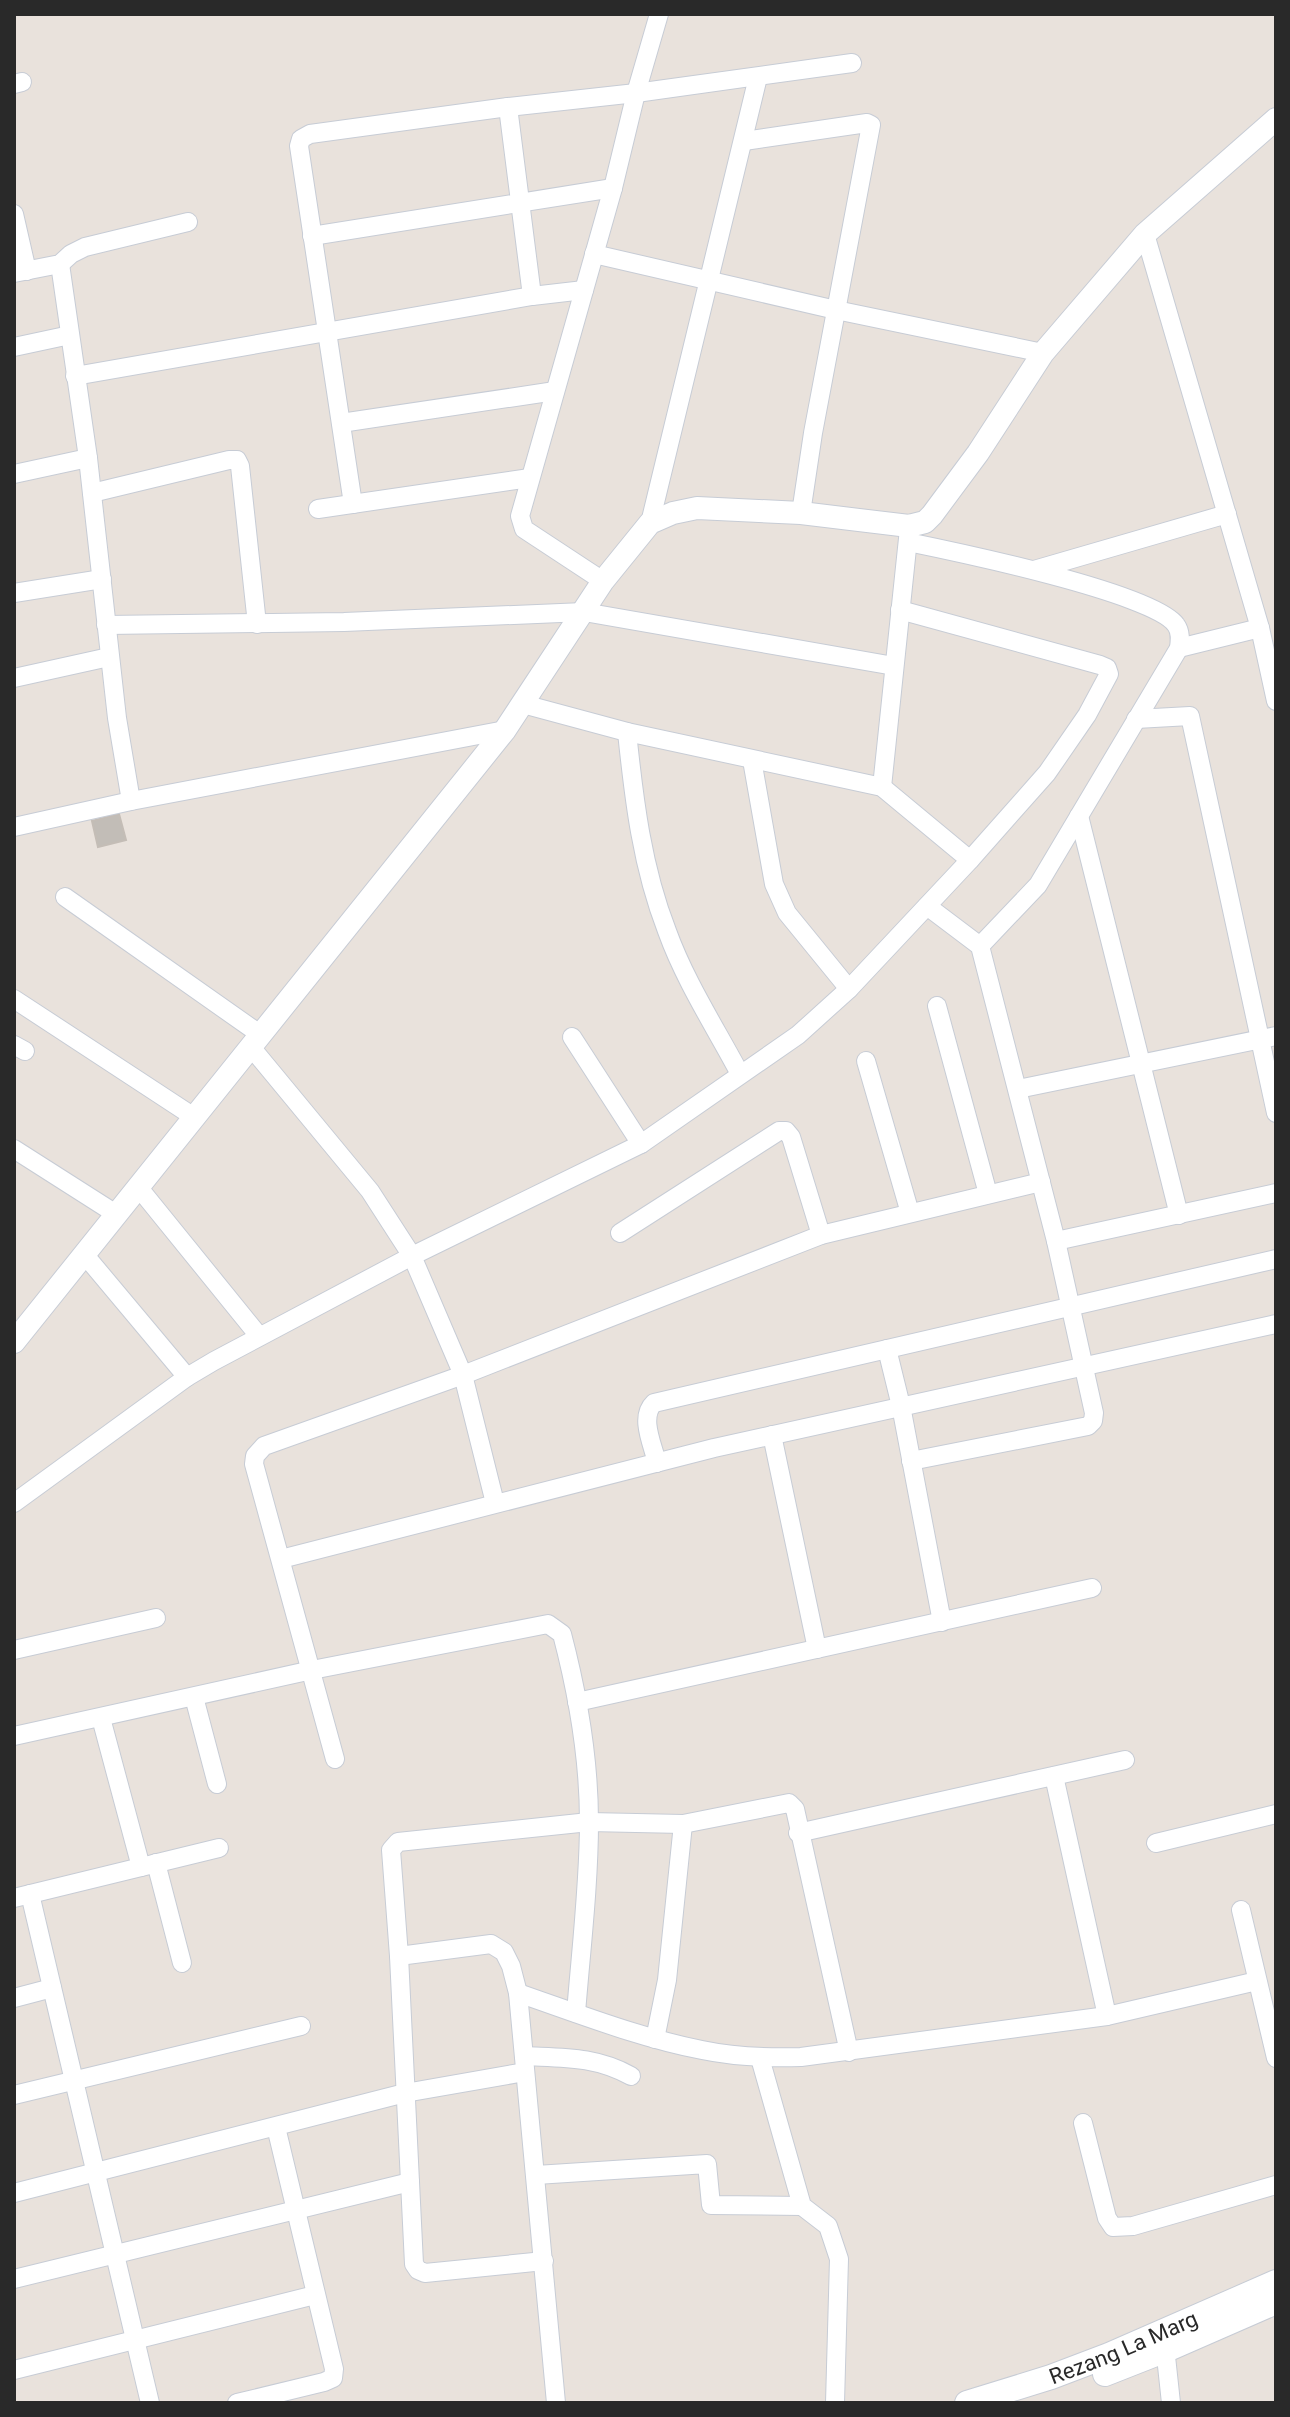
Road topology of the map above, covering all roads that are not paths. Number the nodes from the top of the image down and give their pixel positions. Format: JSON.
{"nodes":[{"id":1,"x":659,"y":14,"type":"edge"},
{"id":2,"x":852,"y":63,"type":"dead end"},
{"id":3,"x":758,"y":77,"type":"junction"},
{"id":4,"x":636,"y":93,"type":"junction"},
{"id":5,"x":508,"y":107,"type":"junction"},
{"id":6,"x":1276,"y":119,"type":"edge"},
{"id":7,"x":744,"y":141,"type":"junction"},
{"id":8,"x":613,"y":188,"type":"junction"},
{"id":9,"x":521,"y":203,"type":"junction"},
{"id":10,"x":14,"y":214,"type":"edge"},
{"id":11,"x":188,"y":222,"type":"dead end"},
{"id":12,"x":1145,"y":234,"type":"junction"},
{"id":13,"x":312,"y":236,"type":"junction"},
{"id":14,"x":594,"y":254,"type":"junction"},
{"id":15,"x":60,"y":264,"type":"junction"},
{"id":16,"x":20,"y":272,"type":"edge"},
{"id":17,"x":709,"y":282,"type":"junction"},
{"id":18,"x":584,"y":290,"type":"junction"},
{"id":19,"x":532,"y":296,"type":"junction"},
{"id":20,"x":836,"y":310,"type":"junction"},
{"id":21,"x":326,"y":332,"type":"junction"},
{"id":22,"x":70,"y":335,"type":"junction"},
{"id":23,"x":14,"y":347,"type":"edge"},
{"id":24,"x":1043,"y":353,"type":"junction"},
{"id":25,"x":75,"y":376,"type":"junction"},
{"id":26,"x":555,"y":391,"type":"junction"},
{"id":27,"x":341,"y":423,"type":"junction"},
{"id":28,"x":88,"y":458,"type":"junction"},
{"id":29,"x":14,"y":474,"type":"edge"},
{"id":30,"x":530,"y":478,"type":"junction"},
{"id":31,"x":92,"y":493,"type":"junction"},
{"id":32,"x":353,"y":504,"type":"junction"},
{"id":33,"x":318,"y":509,"type":"dead end"},
{"id":34,"x":801,"y":513,"type":"junction"},
{"id":35,"x":1227,"y":514,"type":"junction"},
{"id":36,"x":650,"y":523,"type":"junction"},
{"id":37,"x":908,"y":534,"type":"junction"},
{"id":38,"x":1034,"y":570,"type":"junction"},
{"id":39,"x":102,"y":579,"type":"junction"},
{"id":40,"x":603,"y":581,"type":"junction"},
{"id":41,"x":14,"y":593,"type":"edge"},
{"id":42,"x":900,"y":610,"type":"junction"},
{"id":43,"x":584,"y":612,"type":"junction"},
{"id":44,"x":257,"y":624,"type":"junction"},
{"id":45,"x":106,"y":625,"type":"junction"},
{"id":46,"x":1260,"y":628,"type":"junction"},
{"id":47,"x":1179,"y":648,"type":"junction"},
{"id":48,"x":109,"y":657,"type":"junction"},
{"id":49,"x":894,"y":666,"type":"junction"},
{"id":50,"x":14,"y":678,"type":"edge"},
{"id":51,"x":1276,"y":701,"type":"edge"},
{"id":52,"x":523,"y":704,"type":"junction"},
{"id":53,"x":1136,"y":719,"type":"junction"},
{"id":54,"x":505,"y":730,"type":"junction"},
{"id":55,"x":627,"y":732,"type":"junction"},
{"id":56,"x":752,"y":760,"type":"junction"},
{"id":57,"x":882,"y":787,"type":"junction"},
{"id":58,"x":131,"y":801,"type":"junction"},
{"id":59,"x":1079,"y":816,"type":"junction"},
{"id":60,"x":14,"y":827,"type":"edge"},
{"id":61,"x":970,"y":860,"type":"junction"},
{"id":62,"x":65,"y":897,"type":"dead end"},
{"id":63,"x":927,"y":906,"type":"junction"},
{"id":64,"x":980,"y":946,"type":"junction"},
{"id":65,"x":849,"y":989,"type":"junction"},
{"id":66,"x":14,"y":999,"type":"edge"},
{"id":67,"x":937,"y":1006,"type":"dead end"},
{"id":68,"x":572,"y":1037,"type":"dead end"},
{"id":69,"x":1268,"y":1038,"type":"edge"},
{"id":70,"x":256,"y":1041,"type":"junction"},
{"id":71,"x":866,"y":1061,"type":"dead end"},
{"id":72,"x":1141,"y":1064,"type":"junction"},
{"id":73,"x":740,"y":1074,"type":"junction"},
{"id":74,"x":1018,"y":1089,"type":"junction"},
{"id":75,"x":1276,"y":1113,"type":"edge"},
{"id":76,"x":194,"y":1117,"type":"junction"},
{"id":77,"x":641,"y":1144,"type":"junction"},
{"id":78,"x":14,"y":1149,"type":"edge"},
{"id":79,"x":1041,"y":1182,"type":"junction"},
{"id":80,"x":139,"y":1188,"type":"junction"},
{"id":81,"x":1276,"y":1193,"type":"edge"},
{"id":82,"x":988,"y":1194,"type":"junction"},
{"id":83,"x":910,"y":1213,"type":"junction"},
{"id":84,"x":116,"y":1214,"type":"junction"},
{"id":85,"x":1179,"y":1215,"type":"junction"},
{"id":86,"x":620,"y":1233,"type":"dead end"},
{"id":87,"x":821,"y":1235,"type":"junction"},
{"id":88,"x":1056,"y":1241,"type":"junction"},
{"id":89,"x":84,"y":1254,"type":"junction"},
{"id":90,"x":412,"y":1256,"type":"junction"},
{"id":91,"x":1276,"y":1259,"type":"edge"},
{"id":92,"x":1070,"y":1305,"type":"junction"},
{"id":93,"x":1276,"y":1324,"type":"edge"},
{"id":94,"x":18,"y":1329,"type":"edge"},
{"id":95,"x":259,"y":1336,"type":"junction"},
{"id":96,"x":887,"y":1349,"type":"junction"},
{"id":97,"x":1084,"y":1366,"type":"junction"},
{"id":98,"x":463,"y":1375,"type":"junction"},
{"id":99,"x":187,"y":1377,"type":"junction"},
{"id":100,"x":901,"y":1406,"type":"junction"},
{"id":101,"x":772,"y":1435,"type":"junction"},
{"id":102,"x":911,"y":1461,"type":"junction"},
{"id":103,"x":657,"y":1463,"type":"junction"},
{"id":104,"x":14,"y":1503,"type":"edge"},
{"id":105,"x":495,"y":1503,"type":"junction"},
{"id":106,"x":281,"y":1559,"type":"junction"},
{"id":107,"x":1092,"y":1588,"type":"dead end"},
{"id":108,"x":156,"y":1618,"type":"dead end"},
{"id":109,"x":942,"y":1622,"type":"junction"},
{"id":110,"x":817,"y":1649,"type":"junction"},
{"id":111,"x":14,"y":1650,"type":"edge"},
{"id":112,"x":312,"y":1670,"type":"junction"},
{"id":113,"x":194,"y":1697,"type":"junction"},
{"id":114,"x":577,"y":1702,"type":"junction"},
{"id":115,"x":101,"y":1718,"type":"junction"},
{"id":116,"x":14,"y":1736,"type":"edge"},
{"id":117,"x":335,"y":1759,"type":"dead end"},
{"id":118,"x":1125,"y":1760,"type":"dead end"},
{"id":119,"x":1054,"y":1776,"type":"junction"},
{"id":120,"x":217,"y":1784,"type":"dead end"},
{"id":121,"x":1276,"y":1814,"type":"edge"},
{"id":122,"x":589,"y":1822,"type":"junction"},
{"id":123,"x":683,"y":1824,"type":"junction"},
{"id":124,"x":798,"y":1833,"type":"junction"},
{"id":125,"x":1156,"y":1843,"type":"dead end"},
{"id":126,"x":219,"y":1848,"type":"dead end"},
{"id":127,"x":148,"y":1865,"type":"junction"},
{"id":128,"x":22,"y":1896,"type":"edge"},
{"id":129,"x":1241,"y":1910,"type":"dead end"},
{"id":130,"x":399,"y":1956,"type":"junction"},
{"id":131,"x":182,"y":1963,"type":"dead end"},
{"id":132,"x":1257,"y":1981,"type":"junction"},
{"id":133,"x":52,"y":1988,"type":"junction"},
{"id":134,"x":518,"y":1993,"type":"junction"},
{"id":135,"x":14,"y":1998,"type":"edge"},
{"id":136,"x":576,"y":2013,"type":"junction"},
{"id":137,"x":1107,"y":2016,"type":"junction"},
{"id":138,"x":1272,"y":2023,"type":"edge"},
{"id":139,"x":301,"y":2026,"type":"dead end"},
{"id":140,"x":655,"y":2039,"type":"junction"},
{"id":141,"x":849,"y":2052,"type":"junction"},
{"id":142,"x":760,"y":2058,"type":"junction"},
{"id":143,"x":1276,"y":2058,"type":"edge"},
{"id":144,"x":525,"y":2064,"type":"junction"},
{"id":145,"x":631,"y":2076,"type":"dead end"},
{"id":146,"x":74,"y":2081,"type":"junction"},
{"id":147,"x":405,"y":2093,"type":"junction"},
{"id":148,"x":14,"y":2095,"type":"edge"},
{"id":149,"x":1083,"y":2123,"type":"dead end"},
{"id":150,"x":276,"y":2127,"type":"junction"},
{"id":151,"x":96,"y":2174,"type":"junction"},
{"id":152,"x":536,"y":2175,"type":"junction"},
{"id":153,"x":410,"y":2182,"type":"junction"},
{"id":154,"x":1276,"y":2185,"type":"edge"},
{"id":155,"x":14,"y":2193,"type":"edge"},
{"id":156,"x":802,"y":2206,"type":"junction"},
{"id":157,"x":294,"y":2209,"type":"junction"},
{"id":158,"x":115,"y":2254,"type":"junction"},
{"id":159,"x":544,"y":2261,"type":"junction"},
{"id":160,"x":14,"y":2279,"type":"edge"},
{"id":161,"x":1276,"y":2282,"type":"edge"},
{"id":162,"x":315,"y":2295,"type":"junction"},
{"id":163,"x":1276,"y":2302,"type":"edge"},
{"id":164,"x":135,"y":2341,"type":"junction"},
{"id":165,"x":1165,"y":2341,"type":"junction"},
{"id":166,"x":14,"y":2370,"type":"edge"},
{"id":167,"x":150,"y":2403,"type":"edge"},
{"id":168,"x":237,"y":2403,"type":"edge"},
{"id":169,"x":556,"y":2403,"type":"edge"},
{"id":170,"x":835,"y":2403,"type":"edge"},
{"id":171,"x":967,"y":2403,"type":"edge"},
{"id":172,"x":1023,"y":2403,"type":"edge"},
{"id":173,"x":1171,"y":2403,"type":"edge"}],
"edges":[{"from":1,"to":4,"type":"street"},
{"from":2,"to":3,"type":"street"},
{"from":3,"to":4,"type":"street"},
{"from":3,"to":7,"type":"street"},
{"from":4,"to":5,"type":"street"},
{"from":4,"to":8,"type":"street"},
{"from":5,"to":9,"type":"street"},
{"from":5,"to":13,"type":"street"},
{"from":6,"to":12,"type":"street"},
{"from":7,"to":17,"type":"street"},
{"from":7,"to":20,"type":"street"},
{"from":8,"to":9,"type":"street"},
{"from":8,"to":14,"type":"street"},
{"from":9,"to":13,"type":"street"},
{"from":9,"to":19,"type":"street"},
{"from":10,"to":16,"type":"street"},
{"from":11,"to":15,"type":"street"},
{"from":12,"to":24,"type":"street"},
{"from":12,"to":35,"type":"street"},
{"from":13,"to":21,"type":"street"},
{"from":14,"to":17,"type":"street"},
{"from":14,"to":18,"type":"street"},
{"from":15,"to":16,"type":"street"},
{"from":15,"to":22,"type":"street"},
{"from":17,"to":20,"type":"street"},
{"from":17,"to":36,"type":"street"},
{"from":18,"to":19,"type":"street"},
{"from":18,"to":26,"type":"street"},
{"from":19,"to":21,"type":"street"},
{"from":20,"to":24,"type":"street"},
{"from":20,"to":34,"type":"street"},
{"from":21,"to":25,"type":"street"},
{"from":21,"to":27,"type":"street"},
{"from":22,"to":23,"type":"street"},
{"from":22,"to":25,"type":"street"},
{"from":24,"to":37,"type":"street"},
{"from":25,"to":28,"type":"street"},
{"from":26,"to":27,"type":"street"},
{"from":26,"to":30,"type":"street"},
{"from":27,"to":32,"type":"street"},
{"from":28,"to":29,"type":"street"},
{"from":28,"to":31,"type":"street"},
{"from":30,"to":32,"type":"street"},
{"from":30,"to":40,"type":"street"},
{"from":31,"to":39,"type":"street"},
{"from":31,"to":44,"type":"street"},
{"from":32,"to":33,"type":"street"},
{"from":34,"to":36,"type":"street"},
{"from":34,"to":37,"type":"street"},
{"from":35,"to":38,"type":"street"},
{"from":35,"to":46,"type":"street"},
{"from":36,"to":40,"type":"street"},
{"from":37,"to":38,"type":"street"},
{"from":37,"to":42,"type":"street"},
{"from":38,"to":47,"type":"street"},
{"from":39,"to":41,"type":"street"},
{"from":39,"to":45,"type":"street"},
{"from":40,"to":43,"type":"street"},
{"from":42,"to":49,"type":"street"},
{"from":42,"to":61,"type":"street"},
{"from":43,"to":44,"type":"street"},
{"from":43,"to":49,"type":"street"},
{"from":43,"to":52,"type":"street"},
{"from":44,"to":45,"type":"street"},
{"from":45,"to":48,"type":"street"},
{"from":46,"to":47,"type":"street"},
{"from":46,"to":51,"type":"street"},
{"from":47,"to":53,"type":"street"},
{"from":48,"to":50,"type":"street"},
{"from":48,"to":58,"type":"street"},
{"from":49,"to":57,"type":"street"},
{"from":52,"to":54,"type":"street"},
{"from":52,"to":55,"type":"street"},
{"from":53,"to":59,"type":"street"},
{"from":53,"to":69,"type":"street"},
{"from":54,"to":58,"type":"street"},
{"from":54,"to":70,"type":"street"},
{"from":55,"to":56,"type":"street"},
{"from":55,"to":73,"type":"street"},
{"from":56,"to":57,"type":"street"},
{"from":56,"to":65,"type":"street"},
{"from":57,"to":61,"type":"street"},
{"from":58,"to":60,"type":"street"},
{"from":59,"to":64,"type":"street"},
{"from":59,"to":72,"type":"street"},
{"from":61,"to":63,"type":"street"},
{"from":62,"to":70,"type":"street"},
{"from":63,"to":64,"type":"street"},
{"from":63,"to":65,"type":"street"},
{"from":64,"to":74,"type":"street"},
{"from":65,"to":73,"type":"street"},
{"from":66,"to":76,"type":"street"},
{"from":67,"to":82,"type":"street"},
{"from":68,"to":77,"type":"street"},
{"from":69,"to":72,"type":"street"},
{"from":69,"to":75,"type":"street"},
{"from":70,"to":76,"type":"street"},
{"from":70,"to":90,"type":"street"},
{"from":71,"to":83,"type":"street"},
{"from":72,"to":74,"type":"street"},
{"from":72,"to":85,"type":"street"},
{"from":73,"to":77,"type":"street"},
{"from":74,"to":79,"type":"street"},
{"from":76,"to":80,"type":"street"},
{"from":77,"to":90,"type":"street"},
{"from":78,"to":84,"type":"street"},
{"from":79,"to":82,"type":"street"},
{"from":79,"to":88,"type":"street"},
{"from":80,"to":84,"type":"street"},
{"from":80,"to":95,"type":"street"},
{"from":81,"to":85,"type":"street"},
{"from":82,"to":83,"type":"street"},
{"from":83,"to":87,"type":"street"},
{"from":84,"to":89,"type":"street"},
{"from":85,"to":88,"type":"street"},
{"from":86,"to":87,"type":"street"},
{"from":87,"to":98,"type":"street"},
{"from":88,"to":92,"type":"street"},
{"from":89,"to":94,"type":"street"},
{"from":89,"to":99,"type":"street"},
{"from":90,"to":95,"type":"street"},
{"from":90,"to":98,"type":"street"},
{"from":91,"to":92,"type":"street"},
{"from":92,"to":96,"type":"street"},
{"from":92,"to":97,"type":"street"},
{"from":93,"to":97,"type":"street"},
{"from":95,"to":99,"type":"street"},
{"from":96,"to":100,"type":"street"},
{"from":96,"to":103,"type":"street"},
{"from":97,"to":100,"type":"street"},
{"from":97,"to":102,"type":"street"},
{"from":98,"to":105,"type":"street"},
{"from":98,"to":106,"type":"street"},
{"from":99,"to":104,"type":"street"},
{"from":100,"to":101,"type":"street"},
{"from":100,"to":102,"type":"street"},
{"from":101,"to":103,"type":"street"},
{"from":101,"to":110,"type":"street"},
{"from":102,"to":109,"type":"street"},
{"from":103,"to":105,"type":"street"},
{"from":105,"to":106,"type":"street"},
{"from":106,"to":112,"type":"street"},
{"from":107,"to":109,"type":"street"},
{"from":108,"to":111,"type":"street"},
{"from":109,"to":110,"type":"street"},
{"from":110,"to":114,"type":"street"},
{"from":112,"to":113,"type":"street"},
{"from":112,"to":114,"type":"street"},
{"from":112,"to":117,"type":"street"},
{"from":113,"to":115,"type":"street"},
{"from":113,"to":120,"type":"street"},
{"from":114,"to":122,"type":"street"},
{"from":115,"to":116,"type":"street"},
{"from":115,"to":127,"type":"street"},
{"from":118,"to":119,"type":"street"},
{"from":119,"to":124,"type":"street"},
{"from":119,"to":137,"type":"street"},
{"from":121,"to":125,"type":"street"},
{"from":122,"to":123,"type":"street"},
{"from":122,"to":130,"type":"street"},
{"from":122,"to":136,"type":"street"},
{"from":123,"to":124,"type":"street"},
{"from":123,"to":140,"type":"street"},
{"from":124,"to":141,"type":"street"},
{"from":126,"to":127,"type":"street"},
{"from":127,"to":128,"type":"street"},
{"from":127,"to":131,"type":"street"},
{"from":128,"to":133,"type":"street"},
{"from":129,"to":132,"type":"street"},
{"from":130,"to":134,"type":"street"},
{"from":130,"to":147,"type":"street"},
{"from":132,"to":137,"type":"street"},
{"from":132,"to":138,"type":"street"},
{"from":133,"to":135,"type":"street"},
{"from":133,"to":146,"type":"street"},
{"from":134,"to":136,"type":"street"},
{"from":134,"to":144,"type":"street"},
{"from":136,"to":140,"type":"street"},
{"from":137,"to":141,"type":"street"},
{"from":138,"to":143,"type":"street"},
{"from":139,"to":146,"type":"street"},
{"from":140,"to":142,"type":"street"},
{"from":141,"to":142,"type":"street"},
{"from":142,"to":156,"type":"street"},
{"from":144,"to":145,"type":"street"},
{"from":144,"to":147,"type":"street"},
{"from":144,"to":152,"type":"street"},
{"from":146,"to":148,"type":"street"},
{"from":146,"to":151,"type":"street"},
{"from":147,"to":150,"type":"street"},
{"from":147,"to":153,"type":"street"},
{"from":149,"to":154,"type":"street"},
{"from":150,"to":151,"type":"street"},
{"from":150,"to":157,"type":"street"},
{"from":151,"to":155,"type":"street"},
{"from":151,"to":158,"type":"street"},
{"from":152,"to":156,"type":"street"},
{"from":152,"to":159,"type":"street"},
{"from":153,"to":157,"type":"street"},
{"from":153,"to":159,"type":"street"},
{"from":156,"to":170,"type":"street"},
{"from":157,"to":158,"type":"street"},
{"from":157,"to":162,"type":"street"},
{"from":158,"to":160,"type":"street"},
{"from":158,"to":164,"type":"street"},
{"from":159,"to":169,"type":"street"},
{"from":161,"to":165,"type":"main road","name":"Rezang La Marg"},
{"from":162,"to":164,"type":"street"},
{"from":162,"to":168,"type":"street"},
{"from":163,"to":165,"type":"main road","name":"Rezang La Marg"},
{"from":164,"to":166,"type":"street"},
{"from":164,"to":167,"type":"street"},
{"from":165,"to":171,"type":"main road","name":"Rezang La Marg"},
{"from":165,"to":172,"type":"main road","name":"Rezang La Marg"},
{"from":165,"to":173,"type":"street"}]}
